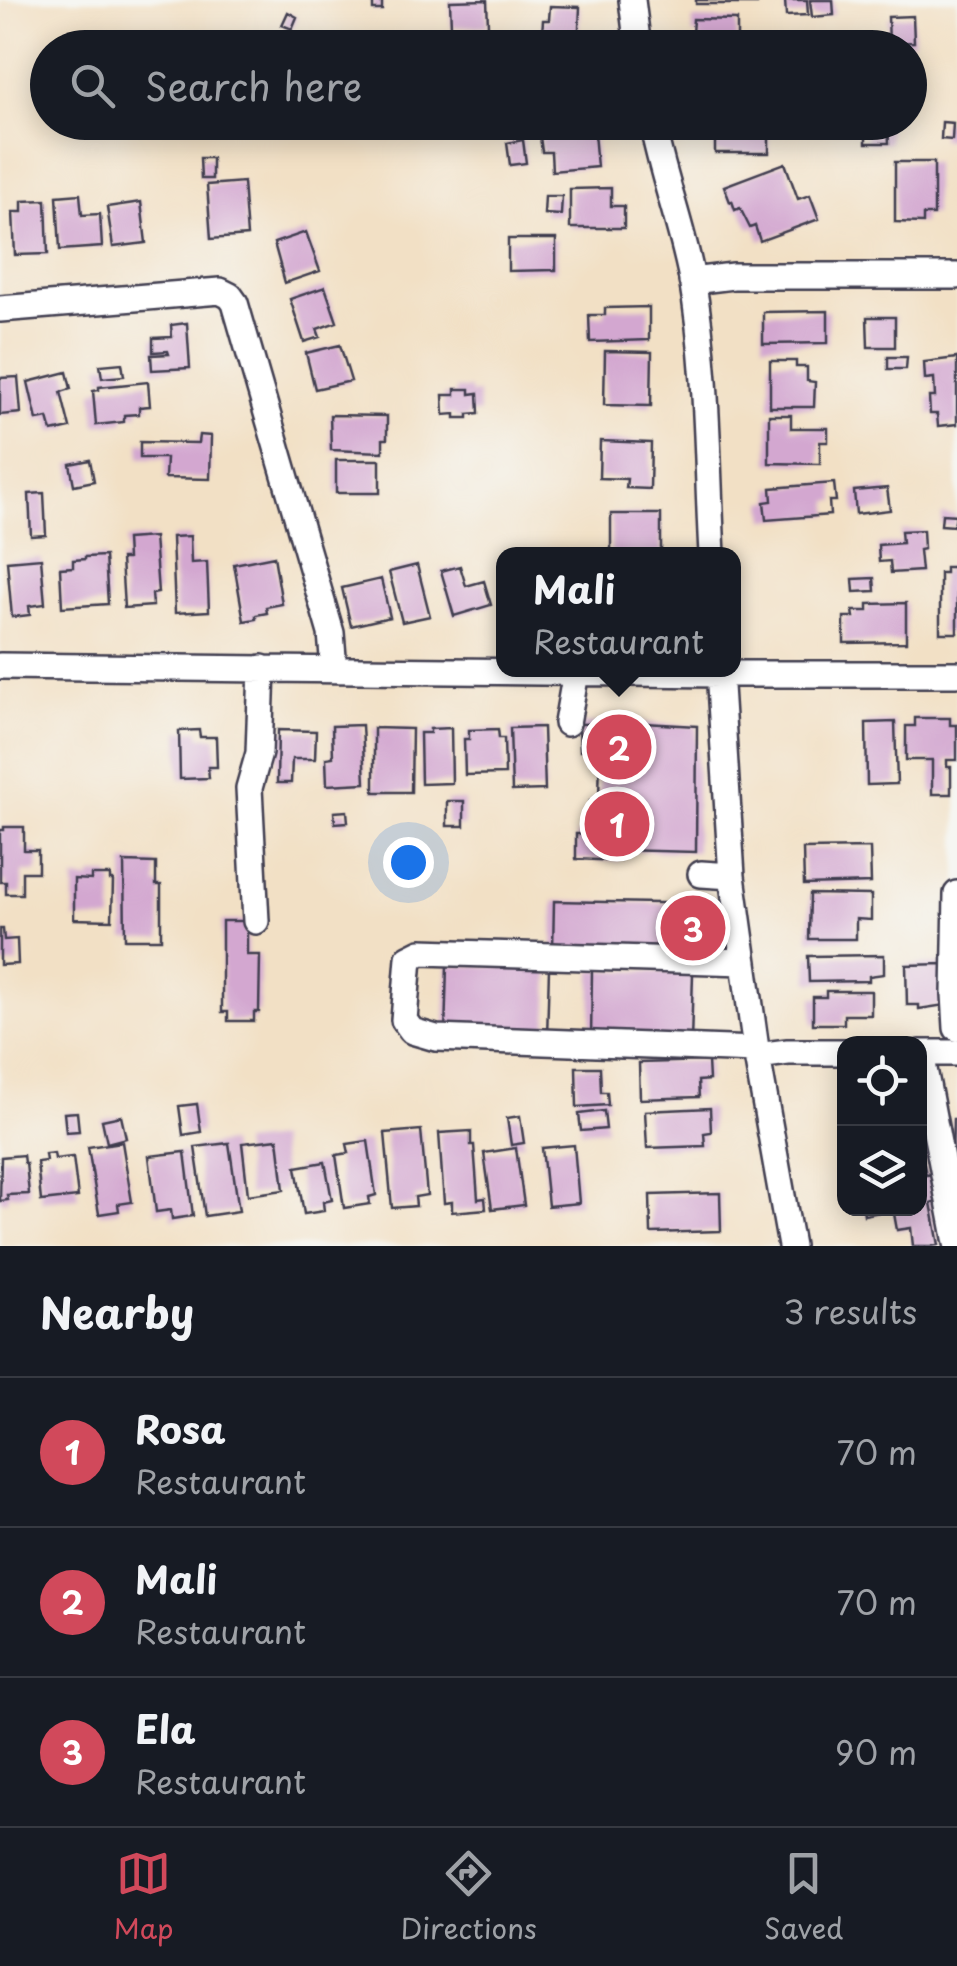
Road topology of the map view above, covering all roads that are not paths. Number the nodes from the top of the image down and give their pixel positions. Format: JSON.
{"nodes":[{"id":1,"x":632,"y":0,"type":"edge"},
{"id":2,"x":636,"y":30,"type":"edge"},
{"id":3,"x":657,"y":140,"type":"edge"},
{"id":4,"x":957,"y":276,"type":"edge"},
{"id":5,"x":692,"y":281,"type":"junction"},
{"id":6,"x":0,"y":309,"type":"edge"},
{"id":7,"x":712,"y":547,"type":"edge"},
{"id":8,"x":0,"y":666,"type":"edge"},
{"id":9,"x":262,"y":668,"type":"junction"},
{"id":10,"x":334,"y":669,"type":"junction"},
{"id":11,"x":496,"y":671,"type":"edge"},
{"id":12,"x":957,"y":674,"type":"edge"},
{"id":13,"x":575,"y":677,"type":"edge"},
{"id":14,"x":719,"y":677,"type":"edge"},
{"id":15,"x":741,"y":677,"type":"edge"},
{"id":16,"x":567,"y":723,"type":"dead end"},
{"id":17,"x":701,"y":874,"type":"dead end"},
{"id":18,"x":732,"y":876,"type":"junction"},
{"id":19,"x":957,"y":894,"type":"edge"},
{"id":20,"x":256,"y":921,"type":"dead end"},
{"id":21,"x":744,"y":962,"type":"junction"},
{"id":22,"x":957,"y":1028,"type":"edge"},
{"id":23,"x":837,"y":1052,"type":"edge"},
{"id":24,"x":756,"y":1053,"type":"junction"},
{"id":25,"x":927,"y":1053,"type":"edge"},
{"id":26,"x":957,"y":1053,"type":"edge"},
{"id":27,"x":927,"y":1089,"type":"edge"},
{"id":28,"x":957,"y":1243,"type":"edge"},
{"id":29,"x":791,"y":1246,"type":"edge"}],
"edges":[{"from":1,"to":2,"type":"street"},
{"from":3,"to":5,"type":"street"},
{"from":4,"to":5,"type":"street"},
{"from":5,"to":7,"type":"street"},
{"from":6,"to":10,"type":"street"},
{"from":8,"to":9,"type":"street"},
{"from":9,"to":10,"type":"street"},
{"from":9,"to":20,"type":"street"},
{"from":10,"to":11,"type":"street"},
{"from":12,"to":15,"type":"street"},
{"from":13,"to":16,"type":"street"},
{"from":14,"to":18,"type":"street"},
{"from":17,"to":18,"type":"street"},
{"from":18,"to":21,"type":"street"},
{"from":19,"to":22,"type":"street"},
{"from":21,"to":24,"type":"street"},
{"from":21,"to":24,"type":"street"},
{"from":23,"to":24,"type":"street"},
{"from":24,"to":29,"type":"street"},
{"from":25,"to":26,"type":"street"},
{"from":27,"to":28,"type":"street"}]}
